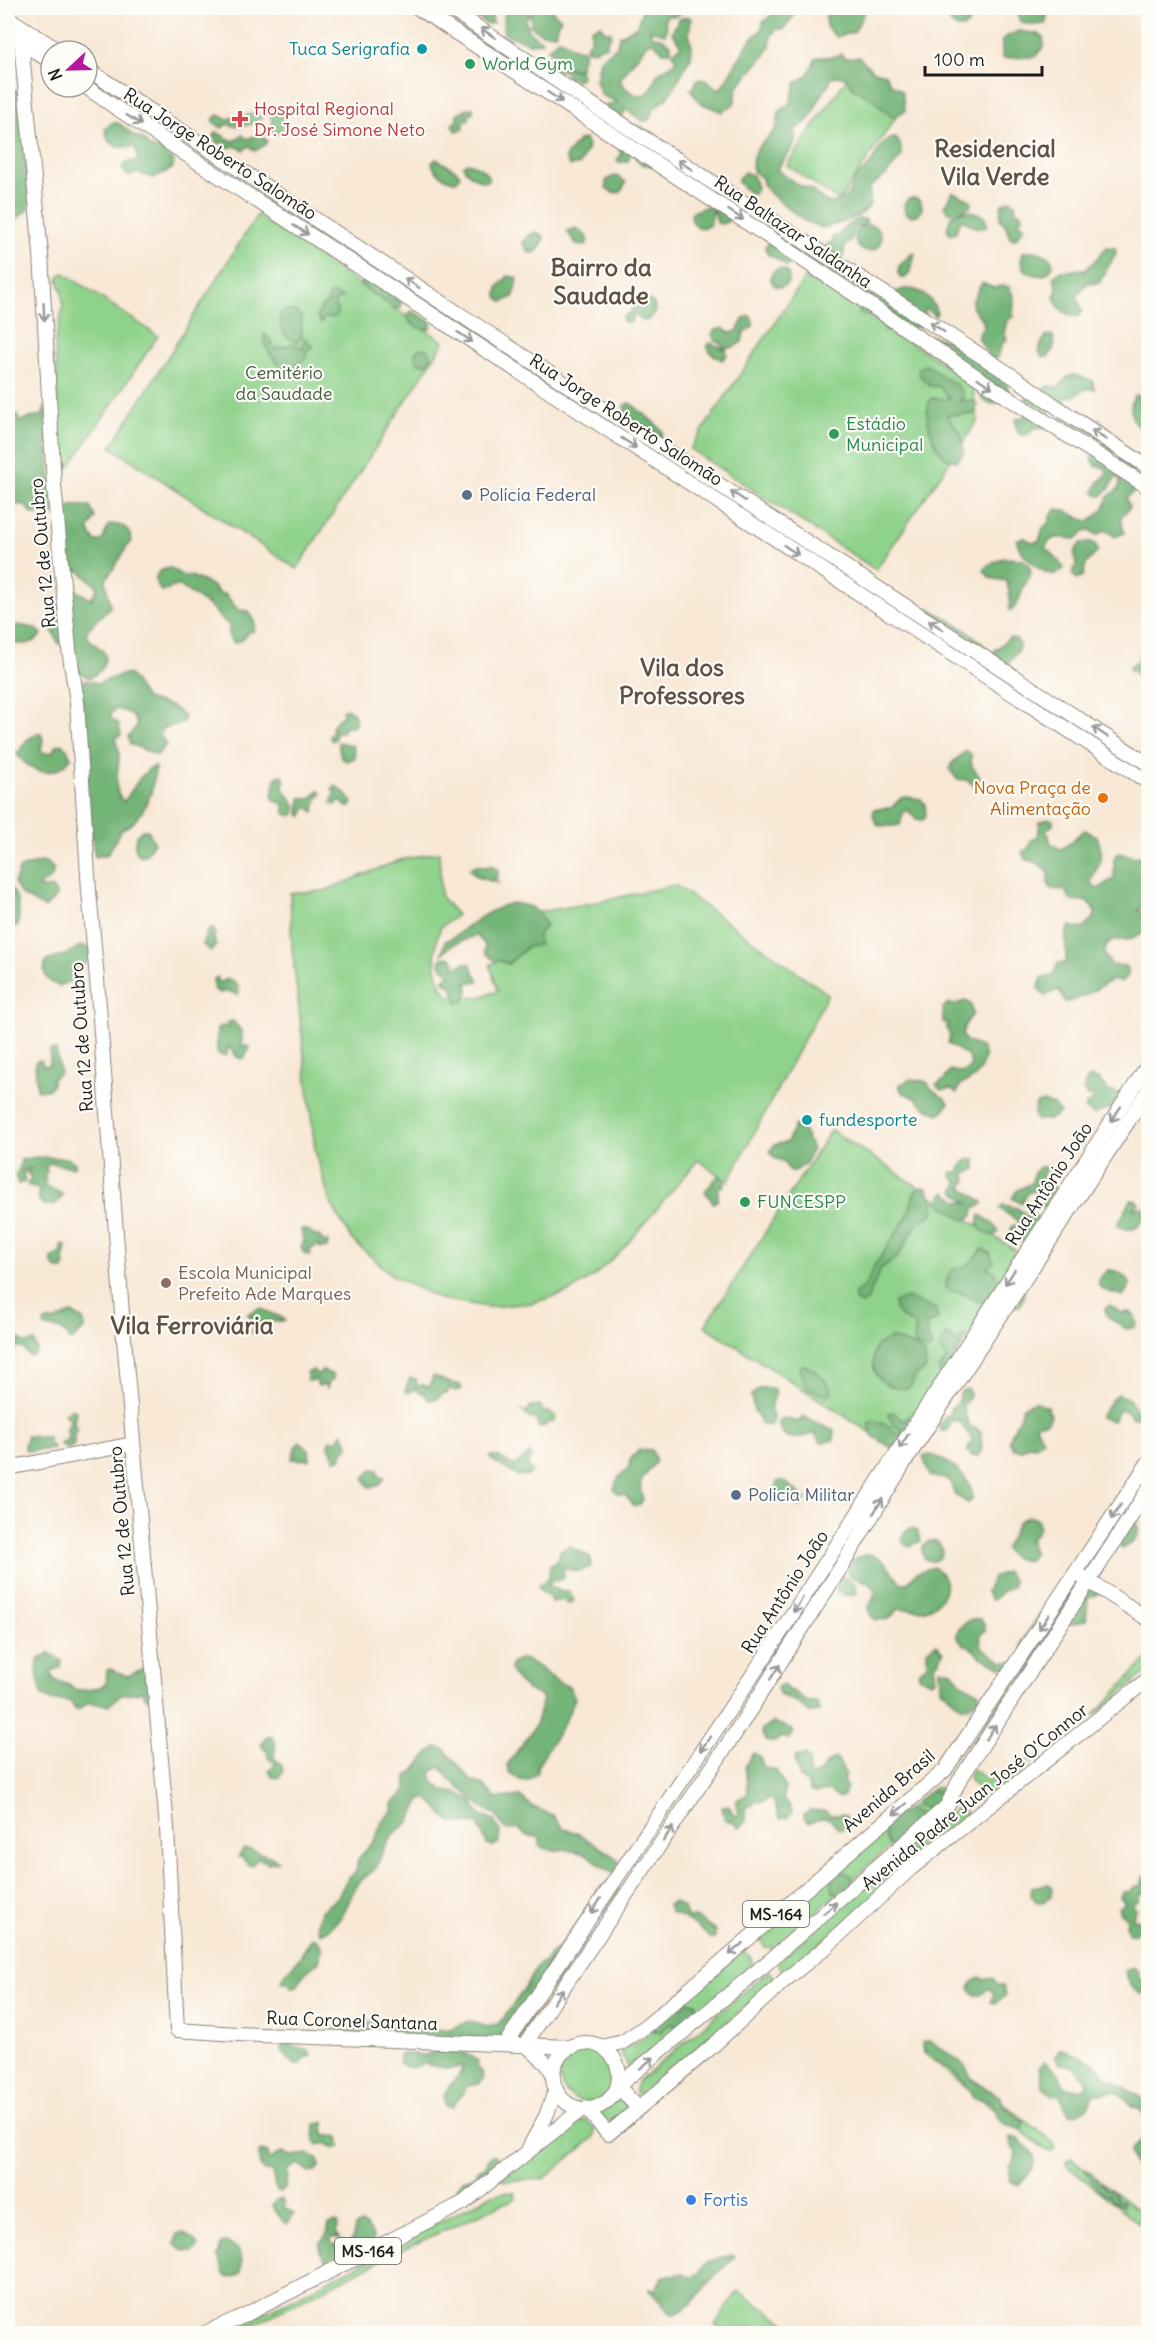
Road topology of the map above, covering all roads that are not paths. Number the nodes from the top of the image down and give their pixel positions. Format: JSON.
{"nodes":[{"id":1,"x":418,"y":8,"type":"edge"},
{"id":2,"x":449,"y":8,"type":"edge"},
{"id":3,"x":8,"y":18,"type":"edge"},
{"id":4,"x":8,"y":33,"type":"edge"},
{"id":5,"x":22,"y":35,"type":"junction"},
{"id":6,"x":39,"y":42,"type":"edge"},
{"id":7,"x":39,"y":51,"type":"edge"},
{"id":8,"x":99,"y":77,"type":"edge"},
{"id":9,"x":99,"y":96,"type":"edge"},
{"id":10,"x":1122,"y":450,"type":"junction"},
{"id":11,"x":1113,"y":465,"type":"junction"},
{"id":12,"x":1149,"y":467,"type":"edge"},
{"id":13,"x":1149,"y":487,"type":"edge"},
{"id":14,"x":1021,"y":689,"type":"junction"},
{"id":15,"x":1149,"y":764,"type":"edge"},
{"id":16,"x":1149,"y":782,"type":"edge"},
{"id":17,"x":1149,"y":1065,"type":"edge"},
{"id":18,"x":1149,"y":1091,"type":"edge"},
{"id":19,"x":133,"y":1444,"type":"junction"},
{"id":20,"x":1149,"y":1463,"type":"edge"},
{"id":21,"x":8,"y":1468,"type":"edge"},
{"id":22,"x":1149,"y":1490,"type":"edge"},
{"id":23,"x":825,"y":1564,"type":"junction"},
{"id":24,"x":838,"y":1572,"type":"junction"},
{"id":25,"x":1083,"y":1577,"type":"junction"},
{"id":26,"x":1149,"y":1619,"type":"edge"},
{"id":27,"x":1149,"y":1679,"type":"edge"},
{"id":28,"x":718,"y":1724,"type":"junction"},
{"id":29,"x":734,"y":1735,"type":"junction"},
{"id":30,"x":910,"y":1869,"type":"junction"},
{"id":31,"x":874,"y":1870,"type":"junction"},
{"id":32,"x":177,"y":2030,"type":"joint"},
{"id":33,"x":506,"y":2044,"type":"junction"},
{"id":34,"x":525,"y":2044,"type":"junction"},
{"id":35,"x":572,"y":2047,"type":"junction"},
{"id":36,"x":602,"y":2047,"type":"junction"},
{"id":37,"x":555,"y":2082,"type":"junction"},
{"id":38,"x":618,"y":2086,"type":"junction"},
{"id":39,"x":638,"y":2108,"type":"junction"},
{"id":40,"x":585,"y":2109,"type":"junction"},
{"id":41,"x":525,"y":2155,"type":"junction"},
{"id":42,"x":203,"y":2334,"type":"edge"}],
"edges":[{"from":1,"to":11,"type":"main road","name":"Rua Baltazar Saldanha","one_way":true},
{"from":10,"to":2,"type":"main road","name":"Rua Baltazar Saldanha","one_way":true},
{"from":3,"to":5,"type":"main road"},
{"from":4,"to":5,"type":"main road"},
{"from":5,"to":6,"type":"main road"},
{"from":5,"to":7,"type":"main road"},
{"from":5,"to":19,"type":"main road","name":"Rua 12 de Outubro","one_way":true},
{"from":14,"to":8,"type":"main road","name":"Rua Jorge Roberto Salomão","one_way":true},
{"from":9,"to":14,"type":"main road","name":"Rua Jorge Roberto Salomão","one_way":true},
{"from":10,"to":11,"type":"main road"},
{"from":10,"to":12,"type":"main road","name":"Rua Baltazar Saldanha"},
{"from":11,"to":13,"type":"main road","name":"Rua Baltazar Saldanha"},
{"from":15,"to":14,"type":"main road","name":"Rua Jorge Roberto Salomão","one_way":true},
{"from":14,"to":16,"type":"main road","name":"Rua Jorge Roberto Salomão"},
{"from":17,"to":23,"type":"main road","name":"Rua Antônio João","one_way":true},
{"from":24,"to":18,"type":"main road","name":"Rua Antônio João","one_way":true},
{"from":19,"to":21,"type":"main road"},
{"from":19,"to":32,"type":"main road","name":"Rua 12 de Outubro"},
{"from":20,"to":25,"type":"main road","name":"Avenida Brasil","number":"MS-164","one_way":true},
{"from":22,"to":25,"type":"main road","name":"Avenida Brasil","number":"MS-164"},
{"from":23,"to":24,"type":"main road"},
{"from":23,"to":28,"type":"main road","name":"Rua Antônio João","one_way":true},
{"from":29,"to":24,"type":"main road","name":"Rua Antônio João","one_way":true},
{"from":25,"to":26,"type":"main road"},
{"from":31,"to":25,"type":"main road","name":"Avenida Brasil","number":"MS-164","one_way":true},
{"from":25,"to":36,"type":"main road","name":"Avenida Brasil","number":"MS-164","one_way":true},
{"from":27,"to":30,"type":"main road","name":"Avenida Padre Juan José O'Connor"},
{"from":28,"to":29,"type":"main road"},
{"from":28,"to":33,"type":"main road","name":"Rua Antônio João","one_way":true},
{"from":34,"to":29,"type":"main road","name":"Rua Antônio João","one_way":true},
{"from":30,"to":31,"type":"main road"},
{"from":30,"to":39,"type":"main road","name":"Avenida Padre Juan José O'Connor"},
{"from":38,"to":31,"type":"main road","name":"Avenida Brasil","number":"MS-164","one_way":true},
{"from":32,"to":33,"type":"main road","name":"Rua Coronel Santana"},
{"from":33,"to":34,"type":"main road","name":"Rua Coronel Santana"},
{"from":34,"to":35,"type":"main road","name":"Rua Coronel Santana"},
{"from":34,"to":37,"type":"main road"},
{"from":35,"to":36,"type":"main road","number":"MS-164"},
{"from":35,"to":37,"type":"main road","number":"MS-164"},
{"from":36,"to":38,"type":"main road"},
{"from":37,"to":40,"type":"main road"},
{"from":37,"to":41,"type":"main road","number":"MS-164"},
{"from":38,"to":39,"type":"main road"},
{"from":38,"to":40,"type":"main road","number":"MS-164"},
{"from":39,"to":40,"type":"main road","name":"Avenida Padre Juan José O'Connor"},
{"from":40,"to":41,"type":"main road","number":"MS-164"},
{"from":41,"to":42,"type":"main road","number":"MS-164"}]}
